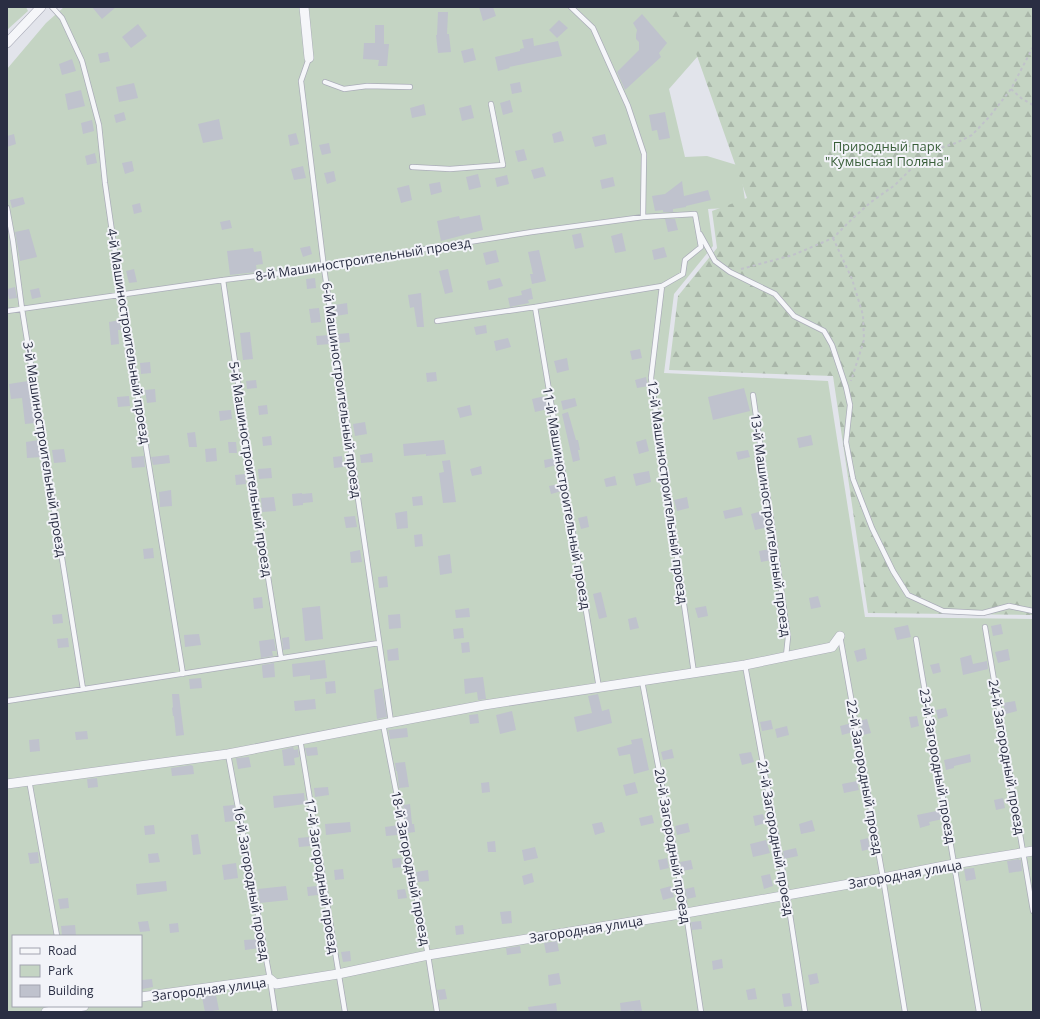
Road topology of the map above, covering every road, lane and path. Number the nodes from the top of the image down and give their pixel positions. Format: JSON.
{"nodes":[{"id":1,"x":41,"y":7,"type":"edge"},
{"id":2,"x":52,"y":7,"type":"edge"},
{"id":3,"x":304,"y":7,"type":"edge"},
{"id":4,"x":571,"y":7,"type":"edge"},
{"id":5,"x":7,"y":43,"type":"edge"},
{"id":6,"x":1033,"y":47,"type":"edge"},
{"id":7,"x":309,"y":58,"type":"joint"},
{"id":8,"x":325,"y":82,"type":"dead end"},
{"id":9,"x":410,"y":88,"type":"dead end"},
{"id":10,"x":1011,"y":89,"type":"junction"},
{"id":11,"x":491,"y":104,"type":"dead end"},
{"id":12,"x":1033,"y":105,"type":"edge"},
{"id":13,"x":412,"y":167,"type":"dead end"},
{"id":14,"x":7,"y":208,"type":"edge"},
{"id":15,"x":643,"y":217,"type":"junction"},
{"id":16,"x":698,"y":231,"type":"junction"},
{"id":17,"x":834,"y":238,"type":"junction"},
{"id":18,"x":324,"y":268,"type":"junction"},
{"id":19,"x":730,"y":272,"type":"junction"},
{"id":20,"x":222,"y":280,"type":"junction"},
{"id":21,"x":662,"y":286,"type":"junction"},
{"id":22,"x":121,"y":294,"type":"junction"},
{"id":23,"x":535,"y":307,"type":"junction"},
{"id":24,"x":22,"y":309,"type":"junction"},
{"id":25,"x":7,"y":311,"type":"edge"},
{"id":26,"x":437,"y":321,"type":"dead end"},
{"id":27,"x":846,"y":387,"type":"junction"},
{"id":28,"x":753,"y":395,"type":"dead end"},
{"id":29,"x":1033,"y":611,"type":"edge"},
{"id":30,"x":985,"y":627,"type":"dead end"},
{"id":31,"x":840,"y":636,"type":"joint"},
{"id":32,"x":916,"y":639,"type":"dead end"},
{"id":33,"x":379,"y":643,"type":"junction"},
{"id":34,"x":786,"y":656,"type":"junction"},
{"id":35,"x":281,"y":658,"type":"junction"},
{"id":36,"x":744,"y":665,"type":"junction"},
{"id":37,"x":694,"y":673,"type":"junction"},
{"id":38,"x":183,"y":674,"type":"junction"},
{"id":39,"x":642,"y":681,"type":"junction"},
{"id":40,"x":599,"y":688,"type":"junction"},
{"id":41,"x":83,"y":689,"type":"junction"},
{"id":42,"x":7,"y":701,"type":"edge"},
{"id":43,"x":387,"y":723,"type":"junction"},
{"id":44,"x":300,"y":739,"type":"junction"},
{"id":45,"x":228,"y":754,"type":"junction"},
{"id":46,"x":29,"y":780,"type":"junction"},
{"id":47,"x":7,"y":784,"type":"edge"},
{"id":48,"x":1033,"y":851,"type":"edge"},
{"id":49,"x":1024,"y":853,"type":"junction"},
{"id":50,"x":954,"y":864,"type":"junction"},
{"id":51,"x":884,"y":878,"type":"junction"},
{"id":52,"x":787,"y":895,"type":"junction"},
{"id":53,"x":1033,"y":911,"type":"edge"},
{"id":54,"x":686,"y":913,"type":"junction"},
{"id":55,"x":57,"y":935,"type":"edge"},
{"id":56,"x":428,"y":955,"type":"junction"},
{"id":57,"x":338,"y":974,"type":"junction"},
{"id":58,"x":270,"y":979,"type":"junction"},
{"id":59,"x":142,"y":997,"type":"edge"},
{"id":60,"x":79,"y":1007,"type":"edge"},
{"id":61,"x":69,"y":1009,"type":"edge"},
{"id":62,"x":46,"y":1012,"type":"edge"},
{"id":63,"x":275,"y":1012,"type":"edge"},
{"id":64,"x":345,"y":1012,"type":"edge"},
{"id":65,"x":437,"y":1012,"type":"edge"},
{"id":66,"x":701,"y":1012,"type":"edge"},
{"id":67,"x":805,"y":1012,"type":"edge"},
{"id":68,"x":905,"y":1012,"type":"edge"},
{"id":69,"x":979,"y":1012,"type":"edge"}],
"edges":[{"from":1,"to":5,"type":"street"},
{"from":2,"to":22,"type":"lane","name":"4-й Машиностроительный проезд"},
{"from":3,"to":7,"type":"street"},
{"from":4,"to":15,"type":"lane"},
{"from":6,"to":10,"type":"path"},
{"from":7,"to":18,"type":"lane","name":"6-й Машиностроительный проезд"},
{"from":8,"to":9,"type":"lane"},
{"from":10,"to":12,"type":"path"},
{"from":10,"to":17,"type":"path"},
{"from":11,"to":13,"type":"lane"},
{"from":14,"to":24,"type":"lane","name":"3-й Машиностроительный проезд"},
{"from":15,"to":16,"type":"lane","name":"8-й Машиностроительный проезд"},
{"from":15,"to":18,"type":"lane","name":"8-й Машиностроительный проезд"},
{"from":16,"to":19,"type":"lane"},
{"from":16,"to":21,"type":"lane"},
{"from":17,"to":19,"type":"path"},
{"from":17,"to":27,"type":"path"},
{"from":18,"to":20,"type":"lane","name":"8-й Машиностроительный проезд"},
{"from":18,"to":33,"type":"lane","name":"6-й Машиностроительный проезд"},
{"from":19,"to":27,"type":"lane"},
{"from":20,"to":22,"type":"lane","name":"8-й Машиностроительный проезд"},
{"from":20,"to":35,"type":"lane","name":"5-й Машиностроительный проезд"},
{"from":21,"to":23,"type":"lane"},
{"from":21,"to":37,"type":"lane","name":"12-й Машиностроительный проезд"},
{"from":22,"to":24,"type":"lane","name":"8-й Машиностроительный проезд"},
{"from":22,"to":38,"type":"lane","name":"4-й Машиностроительный проезд"},
{"from":23,"to":26,"type":"lane"},
{"from":23,"to":40,"type":"lane","name":"11-й Машиностроительный проезд"},
{"from":24,"to":25,"type":"lane","name":"8-й Машиностроительный проезд"},
{"from":24,"to":41,"type":"lane","name":"3-й Машиностроительный проезд"},
{"from":27,"to":29,"type":"lane"},
{"from":28,"to":34,"type":"lane","name":"13-й Машиностроительный проезд"},
{"from":30,"to":49,"type":"lane","name":"24-й Загородный проезд"},
{"from":31,"to":34,"type":"street"},
{"from":31,"to":51,"type":"lane","name":"22-й Загородный проезд"},
{"from":32,"to":50,"type":"lane","name":"23-й Загородный проезд"},
{"from":33,"to":35,"type":"lane"},
{"from":33,"to":43,"type":"lane","name":"6-й Машиностроительный проезд"},
{"from":34,"to":36,"type":"street"},
{"from":35,"to":38,"type":"lane"},
{"from":36,"to":37,"type":"street"},
{"from":36,"to":52,"type":"lane","name":"21-й Загородный проезд"},
{"from":37,"to":39,"type":"street"},
{"from":38,"to":41,"type":"lane"},
{"from":39,"to":40,"type":"street"},
{"from":39,"to":54,"type":"lane","name":"20-й Загородный проезд"},
{"from":40,"to":43,"type":"street"},
{"from":41,"to":42,"type":"lane"},
{"from":43,"to":44,"type":"street"},
{"from":43,"to":56,"type":"lane","name":"18-й Загородный проезд"},
{"from":44,"to":45,"type":"street"},
{"from":44,"to":57,"type":"lane","name":"17-й Загородный проезд"},
{"from":45,"to":46,"type":"street"},
{"from":45,"to":58,"type":"lane","name":"16-й Загородный проезд"},
{"from":46,"to":47,"type":"street"},
{"from":46,"to":55,"type":"lane"},
{"from":48,"to":49,"type":"street","name":"Загородная улица"},
{"from":49,"to":50,"type":"street","name":"Загородная улица"},
{"from":49,"to":53,"type":"lane","name":"24-й Загородный проезд"},
{"from":50,"to":51,"type":"street","name":"Загородная улица"},
{"from":50,"to":69,"type":"lane","name":"23-й Загородный проезд"},
{"from":51,"to":52,"type":"street","name":"Загородная улица"},
{"from":51,"to":68,"type":"lane","name":"22-й Загородный проезд"},
{"from":52,"to":54,"type":"street","name":"Загородная улица"},
{"from":52,"to":67,"type":"lane","name":"21-й Загородный проезд"},
{"from":54,"to":56,"type":"street","name":"Загородная улица"},
{"from":54,"to":66,"type":"lane","name":"20-й Загородный проезд"},
{"from":56,"to":57,"type":"street","name":"Загородная улица"},
{"from":56,"to":65,"type":"lane","name":"18-й Загородный проезд"},
{"from":57,"to":58,"type":"street","name":"Загородная улица"},
{"from":57,"to":64,"type":"lane","name":"17-й Загородный проезд"},
{"from":58,"to":59,"type":"street","name":"Загородная улица"},
{"from":58,"to":63,"type":"lane","name":"16-й Загородный проезд"},
{"from":60,"to":61,"type":"street"},
{"from":61,"to":62,"type":"street"}]}
